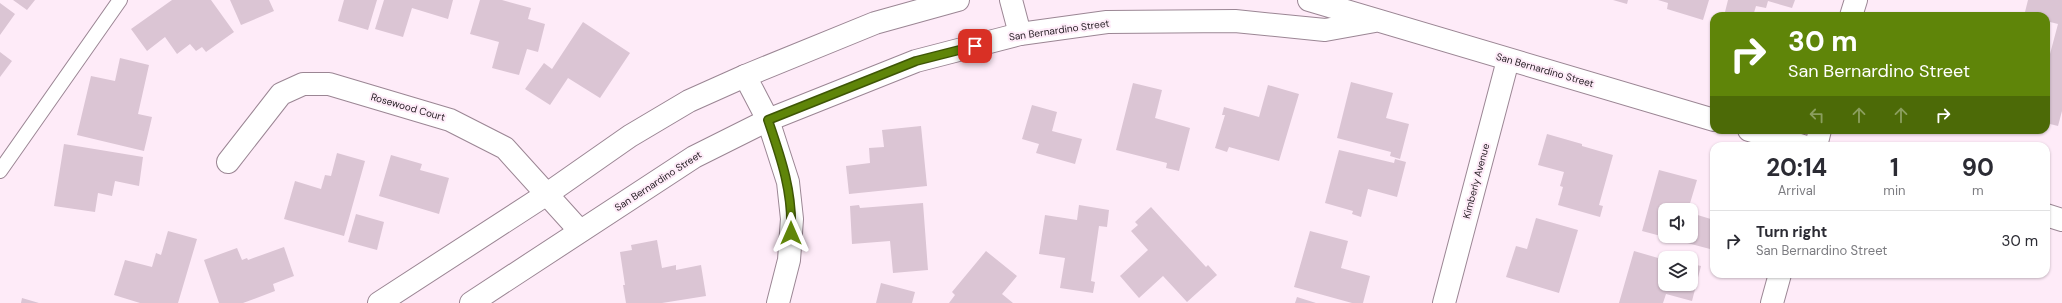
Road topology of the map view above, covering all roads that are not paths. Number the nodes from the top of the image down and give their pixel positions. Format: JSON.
{"nodes":[{"id":1,"x":120,"y":0,"type":"edge"},
{"id":2,"x":958,"y":0,"type":"edge"},
{"id":3,"x":1011,"y":0,"type":"edge"},
{"id":4,"x":1309,"y":0,"type":"edge"},
{"id":5,"x":1344,"y":0,"type":"edge"},
{"id":6,"x":1856,"y":0,"type":"edge"},
{"id":7,"x":1852,"y":12,"type":"edge"},
{"id":8,"x":1375,"y":21,"type":"junction"},
{"id":9,"x":1020,"y":34,"type":"junction"},
{"id":10,"x":1508,"y":60,"type":"junction"},
{"id":11,"x":745,"y":76,"type":"junction"},
{"id":12,"x":1710,"y":119,"type":"edge"},
{"id":13,"x":768,"y":120,"type":"junction"},
{"id":14,"x":1762,"y":134,"type":"edge"},
{"id":15,"x":1790,"y":142,"type":"edge"},
{"id":16,"x":228,"y":162,"type":"dead end"},
{"id":17,"x":0,"y":171,"type":"edge"},
{"id":18,"x":547,"y":194,"type":"junction"},
{"id":19,"x":2050,"y":217,"type":"edge"},
{"id":20,"x":2062,"y":220,"type":"edge"},
{"id":21,"x":580,"y":231,"type":"junction"},
{"id":22,"x":1779,"y":278,"type":"edge"},
{"id":23,"x":379,"y":303,"type":"edge"},
{"id":24,"x":471,"y":303,"type":"edge"},
{"id":25,"x":778,"y":303,"type":"edge"},
{"id":26,"x":1444,"y":303,"type":"edge"},
{"id":27,"x":1772,"y":303,"type":"edge"}],
"edges":[{"from":1,"to":17,"type":"lane"},
{"from":2,"to":11,"type":"main road"},
{"from":3,"to":9,"type":"main road"},
{"from":4,"to":8,"type":"main road","name":"San Bernardino Street"},
{"from":5,"to":8,"type":"main road"},
{"from":6,"to":7,"type":"main road"},
{"from":8,"to":9,"type":"main road","name":"San Bernardino Street"},
{"from":8,"to":10,"type":"main road","name":"San Bernardino Street"},
{"from":9,"to":13,"type":"main road","name":"San Bernardino Street"},
{"from":10,"to":12,"type":"main road","name":"San Bernardino Street"},
{"from":10,"to":26,"type":"main road","name":"Kimberly Avenue"},
{"from":11,"to":13,"type":"main road"},
{"from":11,"to":18,"type":"main road"},
{"from":13,"to":21,"type":"main road","name":"San Bernardino Street"},
{"from":13,"to":25,"type":"main road"},
{"from":14,"to":15,"type":"main road"},
{"from":16,"to":18,"type":"main road","name":"Rosewood Court"},
{"from":18,"to":21,"type":"main road","name":"Rosewood Court"},
{"from":18,"to":23,"type":"main road"},
{"from":19,"to":20,"type":"main road"},
{"from":21,"to":24,"type":"main road","name":"San Bernardino Street"},
{"from":22,"to":27,"type":"main road"}]}
